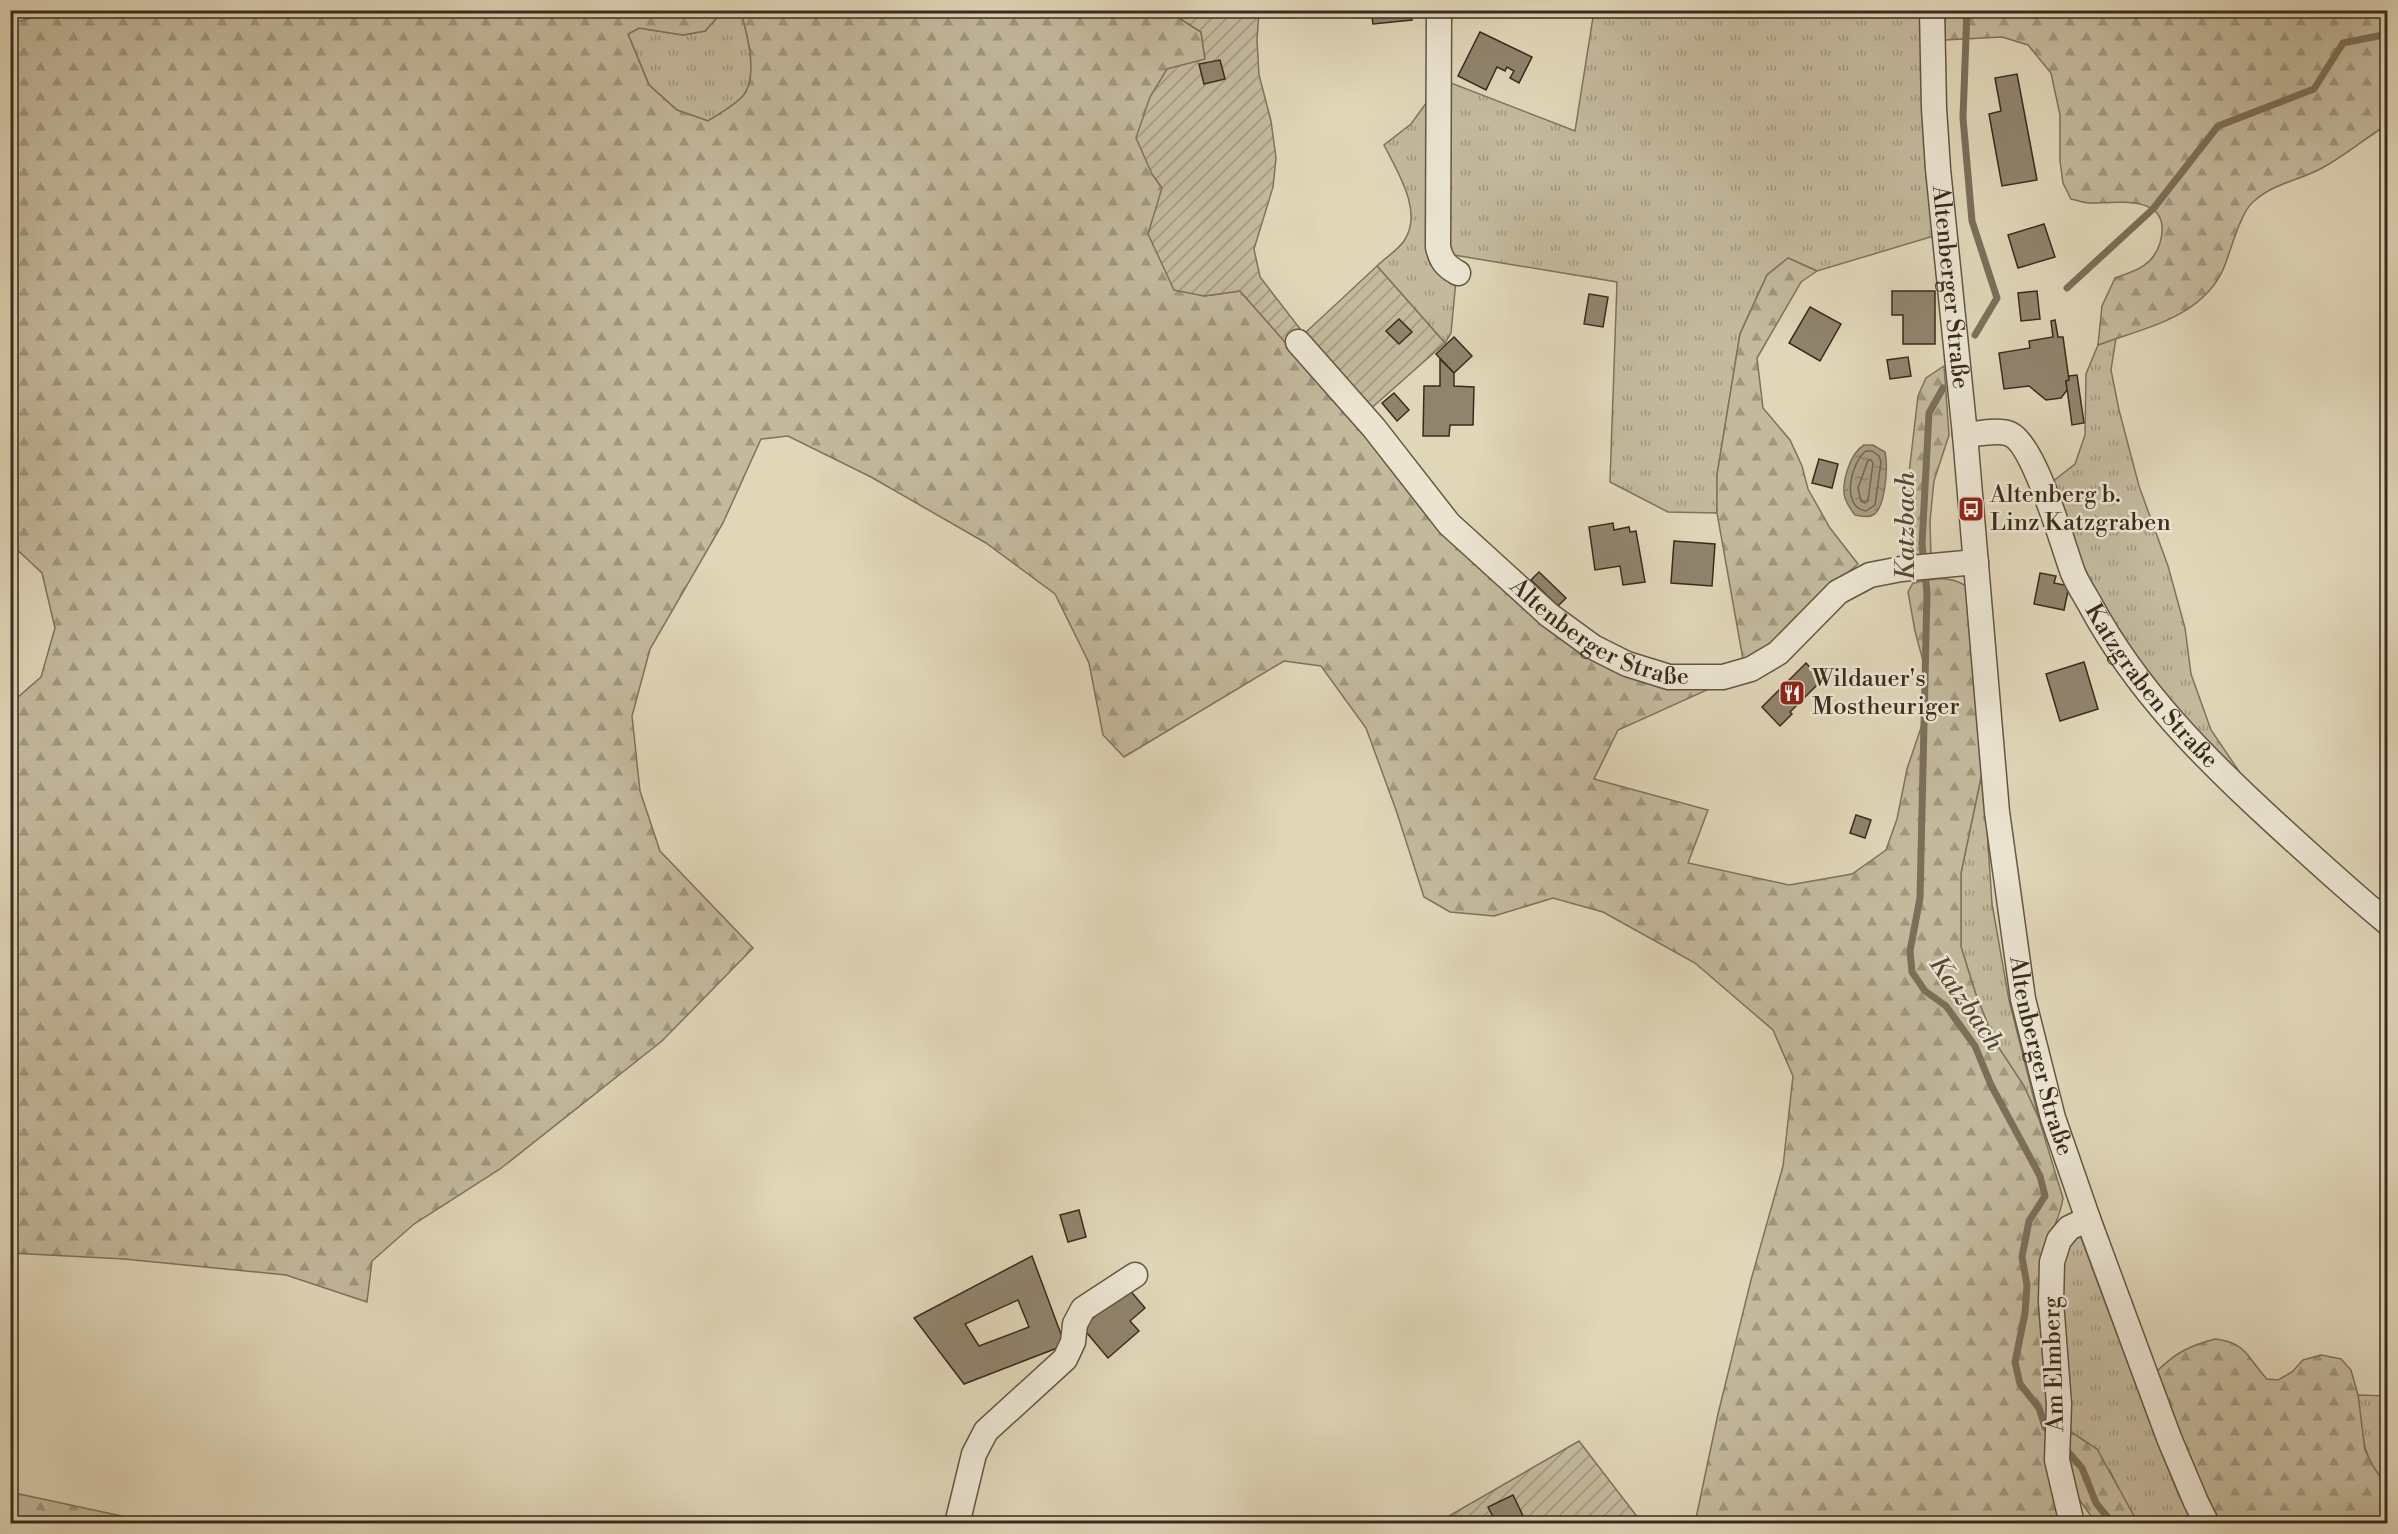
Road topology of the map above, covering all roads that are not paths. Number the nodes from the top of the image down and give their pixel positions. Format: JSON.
{"nodes":[{"id":1,"x":1439,"y":10,"type":"edge"},
{"id":2,"x":1932,"y":10,"type":"edge"},
{"id":3,"x":1458,"y":273,"type":"dead end"},
{"id":4,"x":1298,"y":342,"type":"dead end"},
{"id":5,"x":1965,"y":435,"type":"junction"},
{"id":6,"x":1976,"y":562,"type":"junction"},
{"id":7,"x":2388,"y":923,"type":"edge"},
{"id":8,"x":2088,"y":1219,"type":"junction"},
{"id":9,"x":1135,"y":1275,"type":"dead end"},
{"id":10,"x":957,"y":1524,"type":"edge"},
{"id":11,"x":2072,"y":1524,"type":"edge"},
{"id":12,"x":2207,"y":1524,"type":"edge"}],
"edges":[{"from":1,"to":3,"type":"street"},
{"from":2,"to":5,"type":"street","name":"Altenberger Straße"},
{"from":4,"to":6,"type":"street","name":"Altenberger Straße"},
{"from":5,"to":6,"type":"street","name":"Altenberger Straße"},
{"from":5,"to":7,"type":"street","name":"Katzgraben Straße"},
{"from":6,"to":8,"type":"street","name":"Altenberger Straße"},
{"from":8,"to":11,"type":"street","name":"Am Elmberg"},
{"from":8,"to":12,"type":"street","name":"Altenberger Straße"},
{"from":9,"to":10,"type":"street"}]}
